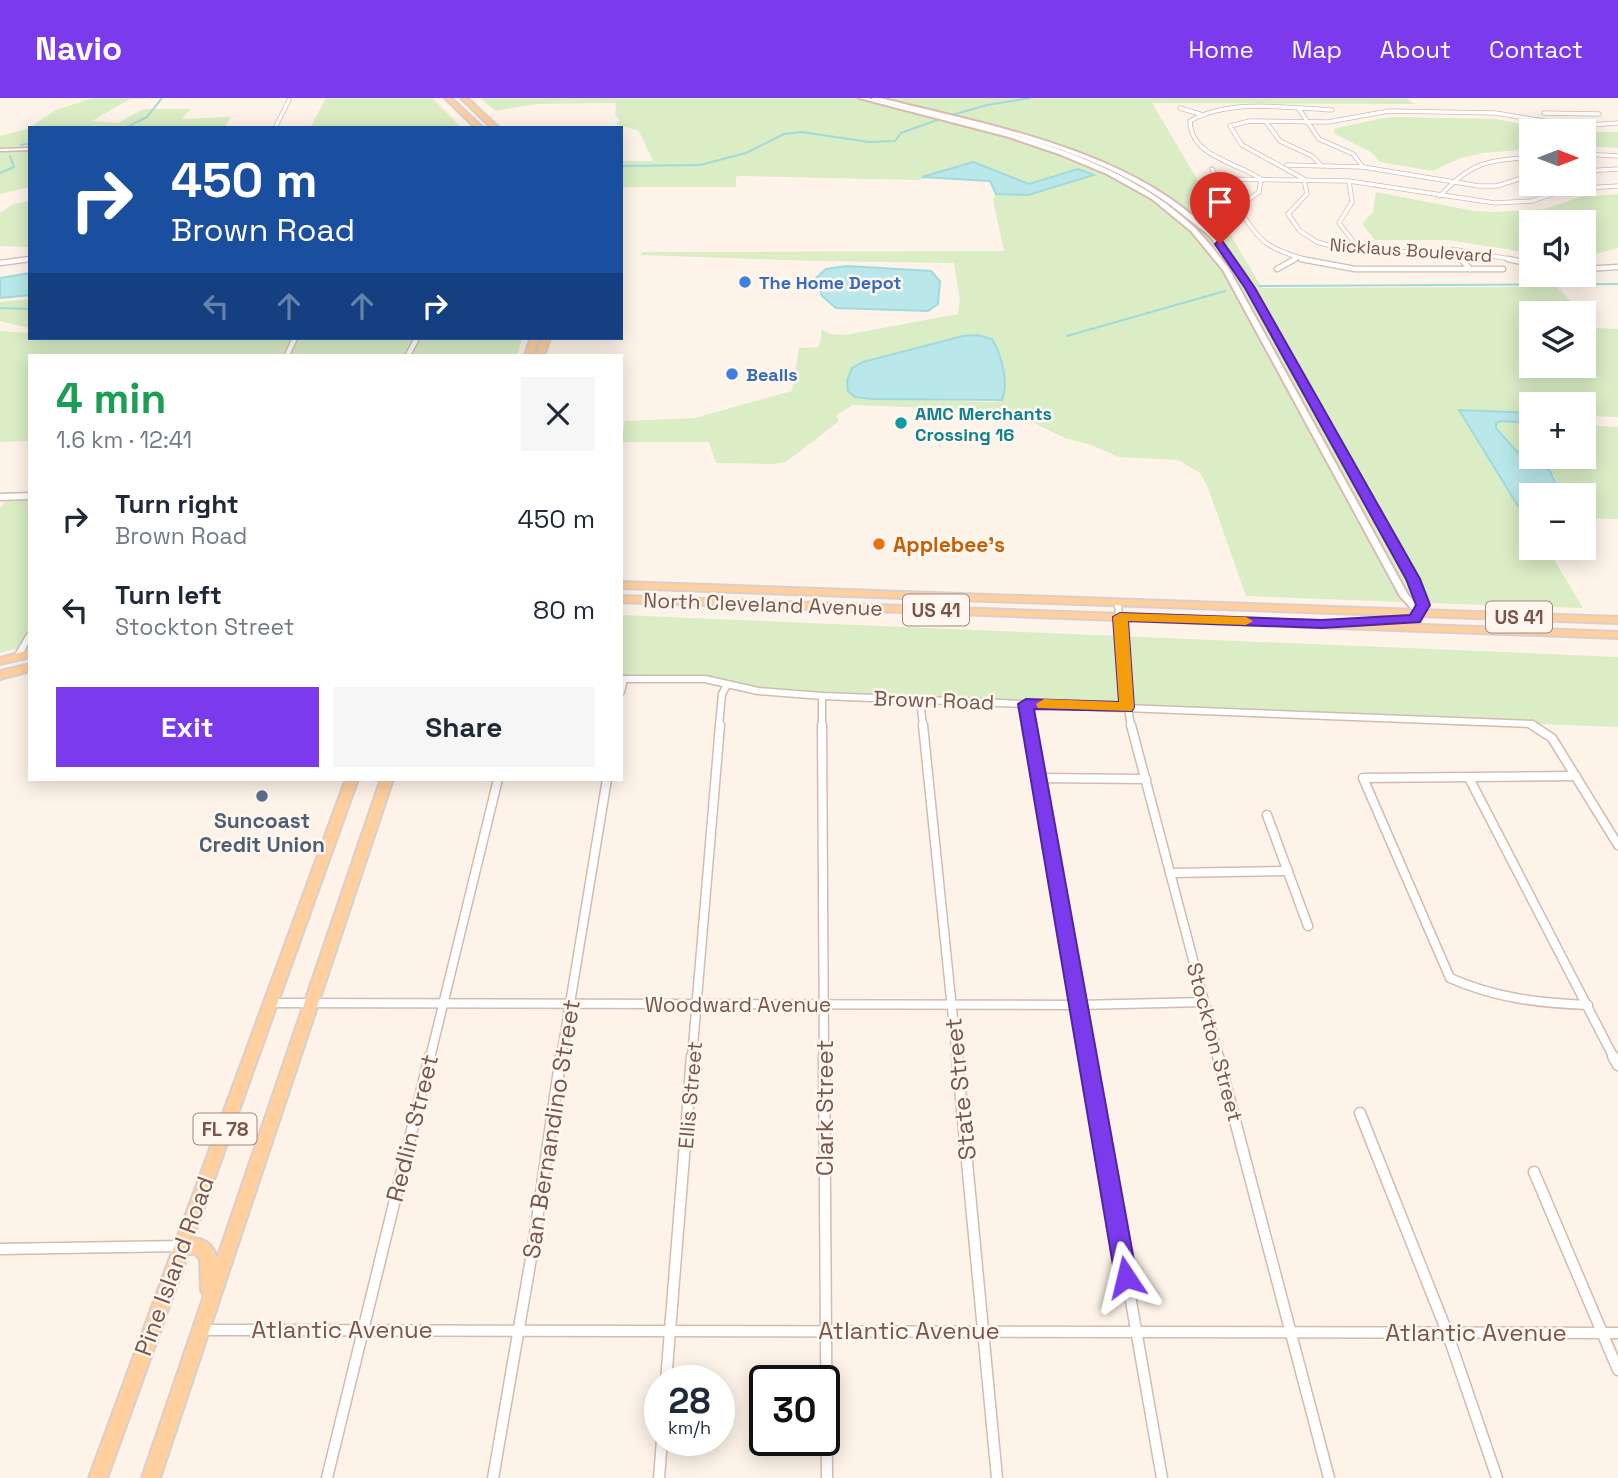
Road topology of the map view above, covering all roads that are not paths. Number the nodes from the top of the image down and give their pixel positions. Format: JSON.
{"nodes":[{"id":1,"x":448,"y":98,"type":"edge"},
{"id":2,"x":464,"y":98,"type":"edge"},
{"id":3,"x":861,"y":98,"type":"edge"},
{"id":4,"x":874,"y":98,"type":"edge"},
{"id":5,"x":289,"y":100,"type":"dead end"},
{"id":6,"x":1180,"y":108,"type":"dead end"},
{"id":7,"x":1299,"y":109,"type":"junction"},
{"id":8,"x":1332,"y":110,"type":"dead end"},
{"id":9,"x":1544,"y":113,"type":"dead end"},
{"id":10,"x":1200,"y":114,"type":"junction"},
{"id":11,"x":1571,"y":114,"type":"junction"},
{"id":12,"x":1598,"y":114,"type":"dead end"},
{"id":13,"x":1537,"y":119,"type":"edge"},
{"id":14,"x":1577,"y":119,"type":"edge"},
{"id":15,"x":1266,"y":122,"type":"junction"},
{"id":16,"x":1307,"y":122,"type":"junction"},
{"id":17,"x":1618,"y":122,"type":"edge"},
{"id":18,"x":1596,"y":125,"type":"edge"},
{"id":19,"x":276,"y":126,"type":"edge"},
{"id":20,"x":478,"y":126,"type":"edge"},
{"id":21,"x":494,"y":126,"type":"edge"},
{"id":22,"x":1023,"y":139,"type":"junction"},
{"id":23,"x":28,"y":149,"type":"edge"},
{"id":24,"x":0,"y":150,"type":"edge"},
{"id":25,"x":1596,"y":155,"type":"edge"},
{"id":26,"x":1618,"y":156,"type":"edge"},
{"id":27,"x":1519,"y":159,"type":"edge"},
{"id":28,"x":1320,"y":164,"type":"junction"},
{"id":29,"x":1286,"y":165,"type":"junction"},
{"id":30,"x":1363,"y":167,"type":"junction"},
{"id":31,"x":1212,"y":169,"type":"dead end"},
{"id":32,"x":1618,"y":169,"type":"edge"},
{"id":33,"x":1596,"y":170,"type":"edge"},
{"id":34,"x":1121,"y":177,"type":"junction"},
{"id":35,"x":1219,"y":179,"type":"junction"},
{"id":36,"x":1261,"y":179,"type":"junction"},
{"id":37,"x":1304,"y":179,"type":"junction"},
{"id":38,"x":1519,"y":179,"type":"edge"},
{"id":39,"x":1349,"y":181,"type":"junction"},
{"id":40,"x":1452,"y":183,"type":"junction"},
{"id":41,"x":1618,"y":186,"type":"edge"},
{"id":42,"x":1225,"y":190,"type":"dead end"},
{"id":43,"x":1440,"y":196,"type":"junction"},
{"id":44,"x":1360,"y":250,"type":"junction"},
{"id":45,"x":1453,"y":250,"type":"junction"},
{"id":46,"x":1296,"y":258,"type":"junction"},
{"id":47,"x":28,"y":259,"type":"edge"},
{"id":48,"x":1519,"y":261,"type":"edge"},
{"id":49,"x":0,"y":262,"type":"edge"},
{"id":50,"x":1618,"y":267,"type":"edge"},
{"id":51,"x":1596,"y":268,"type":"edge"},
{"id":52,"x":1277,"y":269,"type":"dead end"},
{"id":53,"x":1470,"y":270,"type":"junction"},
{"id":54,"x":1503,"y":270,"type":"dead end"},
{"id":55,"x":28,"y":496,"type":"edge"},
{"id":56,"x":0,"y":497,"type":"edge"},
{"id":57,"x":623,"y":585,"type":"edge"},
{"id":58,"x":757,"y":589,"type":"junction"},
{"id":59,"x":843,"y":593,"type":"junction"},
{"id":60,"x":623,"y":599,"type":"edge"},
{"id":61,"x":655,"y":600,"type":"junction"},
{"id":62,"x":751,"y":603,"type":"junction"},
{"id":63,"x":1118,"y":603,"type":"junction"},
{"id":64,"x":1420,"y":613,"type":"junction"},
{"id":65,"x":1120,"y":617,"type":"junction"},
{"id":66,"x":1618,"y":620,"type":"edge"},
{"id":67,"x":1322,"y":624,"type":"junction"},
{"id":68,"x":1618,"y":634,"type":"edge"},
{"id":69,"x":28,"y":638,"type":"edge"},
{"id":70,"x":28,"y":654,"type":"edge"},
{"id":71,"x":17,"y":657,"type":"junction"},
{"id":72,"x":0,"y":661,"type":"edge"},
{"id":73,"x":28,"y":668,"type":"edge"},
{"id":74,"x":0,"y":675,"type":"edge"},
{"id":75,"x":623,"y":679,"type":"edge"},
{"id":76,"x":727,"y":685,"type":"junction"},
{"id":77,"x":822,"y":696,"type":"junction"},
{"id":78,"x":920,"y":700,"type":"junction"},
{"id":79,"x":1026,"y":704,"type":"junction"},
{"id":80,"x":1127,"y":707,"type":"junction"},
{"id":81,"x":1576,"y":776,"type":"junction"},
{"id":82,"x":1038,"y":778,"type":"junction"},
{"id":83,"x":1469,"y":778,"type":"junction"},
{"id":84,"x":1146,"y":779,"type":"junction"},
{"id":85,"x":351,"y":781,"type":"edge"},
{"id":86,"x":386,"y":781,"type":"edge"},
{"id":87,"x":498,"y":781,"type":"edge"},
{"id":88,"x":607,"y":781,"type":"edge"},
{"id":89,"x":1267,"y":815,"type":"dead end"},
{"id":90,"x":1618,"y":845,"type":"edge"},
{"id":91,"x":1288,"y":871,"type":"junction"},
{"id":92,"x":1170,"y":873,"type":"junction"},
{"id":93,"x":1308,"y":926,"type":"dead end"},
{"id":94,"x":1204,"y":1002,"type":"junction"},
{"id":95,"x":272,"y":1003,"type":"junction"},
{"id":96,"x":311,"y":1003,"type":"junction"},
{"id":97,"x":571,"y":1003,"type":"junction"},
{"id":98,"x":443,"y":1004,"type":"junction"},
{"id":99,"x":697,"y":1004,"type":"junction"},
{"id":100,"x":824,"y":1004,"type":"junction"},
{"id":101,"x":951,"y":1005,"type":"junction"},
{"id":102,"x":1079,"y":1005,"type":"junction"},
{"id":103,"x":1587,"y":1005,"type":"junction"},
{"id":104,"x":1618,"y":1065,"type":"edge"},
{"id":105,"x":1360,"y":1113,"type":"dead end"},
{"id":106,"x":1534,"y":1172,"type":"dead end"},
{"id":107,"x":183,"y":1246,"type":"junction"},
{"id":108,"x":0,"y":1249,"type":"edge"},
{"id":109,"x":210,"y":1301,"type":"junction"},
{"id":110,"x":364,"y":1329,"type":"junction"},
{"id":111,"x":518,"y":1329,"type":"junction"},
{"id":112,"x":670,"y":1329,"type":"junction"},
{"id":113,"x":200,"y":1330,"type":"junction"},
{"id":114,"x":826,"y":1330,"type":"junction"},
{"id":115,"x":1136,"y":1330,"type":"junction"},
{"id":116,"x":985,"y":1331,"type":"junction"},
{"id":117,"x":1290,"y":1331,"type":"junction"},
{"id":118,"x":1447,"y":1332,"type":"junction"},
{"id":119,"x":1603,"y":1333,"type":"junction"},
{"id":120,"x":1618,"y":1333,"type":"edge"},
{"id":121,"x":667,"y":1365,"type":"edge"},
{"id":122,"x":1618,"y":1370,"type":"edge"},
{"id":123,"x":661,"y":1456,"type":"edge"},
{"id":124,"x":97,"y":1478,"type":"edge"},
{"id":125,"x":151,"y":1478,"type":"edge"},
{"id":126,"x":327,"y":1478,"type":"edge"},
{"id":127,"x":493,"y":1478,"type":"edge"},
{"id":128,"x":659,"y":1478,"type":"edge"},
{"id":129,"x":827,"y":1478,"type":"edge"},
{"id":130,"x":997,"y":1478,"type":"edge"},
{"id":131,"x":1162,"y":1478,"type":"edge"},
{"id":132,"x":1329,"y":1478,"type":"edge"},
{"id":133,"x":1497,"y":1478,"type":"edge"}],
"edges":[{"from":1,"to":20,"type":"main road"},
{"from":2,"to":21,"type":"main road"},
{"from":3,"to":22,"type":"main road"},
{"from":4,"to":22,"type":"main road"},
{"from":5,"to":19,"type":"street"},
{"from":6,"to":10,"type":"street"},
{"from":7,"to":8,"type":"street"},
{"from":7,"to":10,"type":"street"},
{"from":7,"to":16,"type":"street"},
{"from":9,"to":11,"type":"street"},
{"from":10,"to":36,"type":"street"},
{"from":11,"to":12,"type":"street"},
{"from":11,"to":14,"type":"street"},
{"from":13,"to":16,"type":"street"},
{"from":15,"to":16,"type":"street"},
{"from":15,"to":28,"type":"street"},
{"from":15,"to":29,"type":"street"},
{"from":16,"to":30,"type":"street"},
{"from":17,"to":18,"type":"street"},
{"from":22,"to":34,"type":"main road"},
{"from":23,"to":24,"type":"street"},
{"from":25,"to":26,"type":"street"},
{"from":27,"to":40,"type":"street"},
{"from":28,"to":29,"type":"street"},
{"from":28,"to":30,"type":"street"},
{"from":29,"to":37,"type":"street"},
{"from":30,"to":40,"type":"street"},
{"from":31,"to":35,"type":"street"},
{"from":32,"to":33,"type":"street"},
{"from":34,"to":64,"type":"main road"},
{"from":34,"to":64,"type":"main road"},
{"from":35,"to":36,"type":"street"},
{"from":35,"to":42,"type":"street"},
{"from":36,"to":37,"type":"street"},
{"from":36,"to":46,"type":"street"},
{"from":37,"to":39,"type":"street"},
{"from":37,"to":44,"type":"street","name":"Nicklaus Boulevard"},
{"from":38,"to":40,"type":"street"},
{"from":39,"to":43,"type":"street"},
{"from":39,"to":44,"type":"street"},
{"from":40,"to":43,"type":"street"},
{"from":41,"to":43,"type":"street"},
{"from":44,"to":45,"type":"street","name":"Nicklaus Boulevard"},
{"from":45,"to":48,"type":"street","name":"Nicklaus Boulevard"},
{"from":45,"to":53,"type":"street"},
{"from":46,"to":52,"type":"street"},
{"from":46,"to":53,"type":"street"},
{"from":47,"to":49,"type":"street"},
{"from":50,"to":51,"type":"street"},
{"from":53,"to":54,"type":"street"},
{"from":55,"to":56,"type":"street"},
{"from":57,"to":58,"type":"main road","name":"North Cleveland Avenue","number":"US 41"},
{"from":58,"to":59,"type":"main road","name":"North Cleveland Avenue","number":"US 41"},
{"from":58,"to":61,"type":"main road"},
{"from":59,"to":62,"type":"main road"},
{"from":59,"to":63,"type":"main road","name":"North Cleveland Avenue","number":"US 41"},
{"from":60,"to":61,"type":"main road","name":"North Cleveland Avenue","number":"US 41"},
{"from":61,"to":62,"type":"main road","name":"North Cleveland Avenue","number":"US 41"},
{"from":62,"to":65,"type":"main road","name":"North Cleveland Avenue","number":"US 41"},
{"from":63,"to":64,"type":"main road","name":"North Cleveland Avenue","number":"US 41"},
{"from":63,"to":65,"type":"street","name":"Stockton Street"},
{"from":64,"to":66,"type":"main road","name":"North Cleveland Avenue","number":"US 41"},
{"from":64,"to":67,"type":"main road"},
{"from":64,"to":68,"type":"main road"},
{"from":65,"to":67,"type":"main road","name":"North Cleveland Avenue","number":"US 41"},
{"from":65,"to":80,"type":"street","name":"Stockton Street"},
{"from":67,"to":68,"type":"main road","name":"North Cleveland Avenue","number":"US 41"},
{"from":69,"to":71,"type":"street"},
{"from":70,"to":71,"type":"main road"},
{"from":71,"to":72,"type":"main road"},
{"from":73,"to":74,"type":"main road"},
{"from":75,"to":76,"type":"street","name":"Brown Road"},
{"from":76,"to":77,"type":"street","name":"Brown Road"},
{"from":76,"to":99,"type":"street","name":"Ellis Street"},
{"from":77,"to":78,"type":"street","name":"Brown Road"},
{"from":77,"to":100,"type":"street","name":"Clark Street"},
{"from":78,"to":79,"type":"street","name":"Brown Road"},
{"from":78,"to":101,"type":"street","name":"State Street"},
{"from":79,"to":80,"type":"street","name":"Brown Road"},
{"from":79,"to":82,"type":"street"},
{"from":80,"to":81,"type":"street","name":"Brown Road"},
{"from":80,"to":84,"type":"street","name":"Stockton Street"},
{"from":81,"to":83,"type":"street"},
{"from":81,"to":90,"type":"street"},
{"from":82,"to":84,"type":"street"},
{"from":82,"to":102,"type":"street"},
{"from":83,"to":103,"type":"street"},
{"from":83,"to":103,"type":"street"},
{"from":84,"to":92,"type":"street","name":"Stockton Street"},
{"from":85,"to":95,"type":"main road","name":"Pine Island Road","number":"FL 78"},
{"from":86,"to":96,"type":"main road","name":"Pine Island Road","number":"FL 78"},
{"from":87,"to":98,"type":"street","name":"Redlin Street"},
{"from":88,"to":97,"type":"street","name":"San Bernandino Street"},
{"from":89,"to":91,"type":"street"},
{"from":91,"to":92,"type":"street"},
{"from":91,"to":93,"type":"street"},
{"from":92,"to":94,"type":"street","name":"Stockton Street"},
{"from":94,"to":102,"type":"street","name":"Woodward Avenue"},
{"from":94,"to":117,"type":"street","name":"Stockton Street"},
{"from":95,"to":96,"type":"street","name":"Woodward Avenue"},
{"from":95,"to":107,"type":"main road","name":"Pine Island Road","number":"FL 78"},
{"from":96,"to":98,"type":"street","name":"Woodward Avenue"},
{"from":96,"to":109,"type":"main road","name":"Pine Island Road","number":"FL 78"},
{"from":97,"to":98,"type":"street","name":"Woodward Avenue"},
{"from":97,"to":99,"type":"street","name":"Woodward Avenue"},
{"from":97,"to":111,"type":"street","name":"San Bernandino Street"},
{"from":98,"to":110,"type":"street","name":"Redlin Street"},
{"from":99,"to":100,"type":"street","name":"Woodward Avenue"},
{"from":99,"to":112,"type":"street","name":"Ellis Street"},
{"from":100,"to":101,"type":"street","name":"Woodward Avenue"},
{"from":100,"to":114,"type":"street","name":"Clark Street"},
{"from":101,"to":102,"type":"street","name":"Woodward Avenue"},
{"from":101,"to":116,"type":"street","name":"State Street"},
{"from":102,"to":115,"type":"street"},
{"from":103,"to":104,"type":"street"},
{"from":105,"to":118,"type":"street"},
{"from":106,"to":119,"type":"street"},
{"from":107,"to":108,"type":"street"},
{"from":107,"to":109,"type":"main road"},
{"from":107,"to":124,"type":"main road","name":"Pine Island Road","number":"FL 78"},
{"from":109,"to":113,"type":"main road","name":"Pine Island Road","number":"FL 78"},
{"from":110,"to":111,"type":"street","name":"Atlantic Avenue"},
{"from":110,"to":113,"type":"street","name":"Atlantic Avenue"},
{"from":110,"to":126,"type":"street","name":"Redlin Street"},
{"from":111,"to":112,"type":"street","name":"Atlantic Avenue"},
{"from":111,"to":127,"type":"street","name":"San Bernandino Street"},
{"from":112,"to":114,"type":"street","name":"Atlantic Avenue"},
{"from":112,"to":121,"type":"street","name":"Ellis Street"},
{"from":113,"to":125,"type":"main road","name":"Pine Island Road","number":"FL 78"},
{"from":114,"to":116,"type":"street","name":"Atlantic Avenue"},
{"from":114,"to":129,"type":"street","name":"Clark Street"},
{"from":115,"to":116,"type":"street","name":"Atlantic Avenue"},
{"from":115,"to":117,"type":"street","name":"Atlantic Avenue"},
{"from":115,"to":131,"type":"street"},
{"from":116,"to":130,"type":"street","name":"State Street"},
{"from":117,"to":118,"type":"street","name":"Atlantic Avenue"},
{"from":117,"to":132,"type":"street","name":"Stockton Street"},
{"from":118,"to":119,"type":"street","name":"Atlantic Avenue"},
{"from":118,"to":133,"type":"street"},
{"from":119,"to":120,"type":"street","name":"Atlantic Avenue"},
{"from":119,"to":122,"type":"street"},
{"from":123,"to":128,"type":"street"}]}
